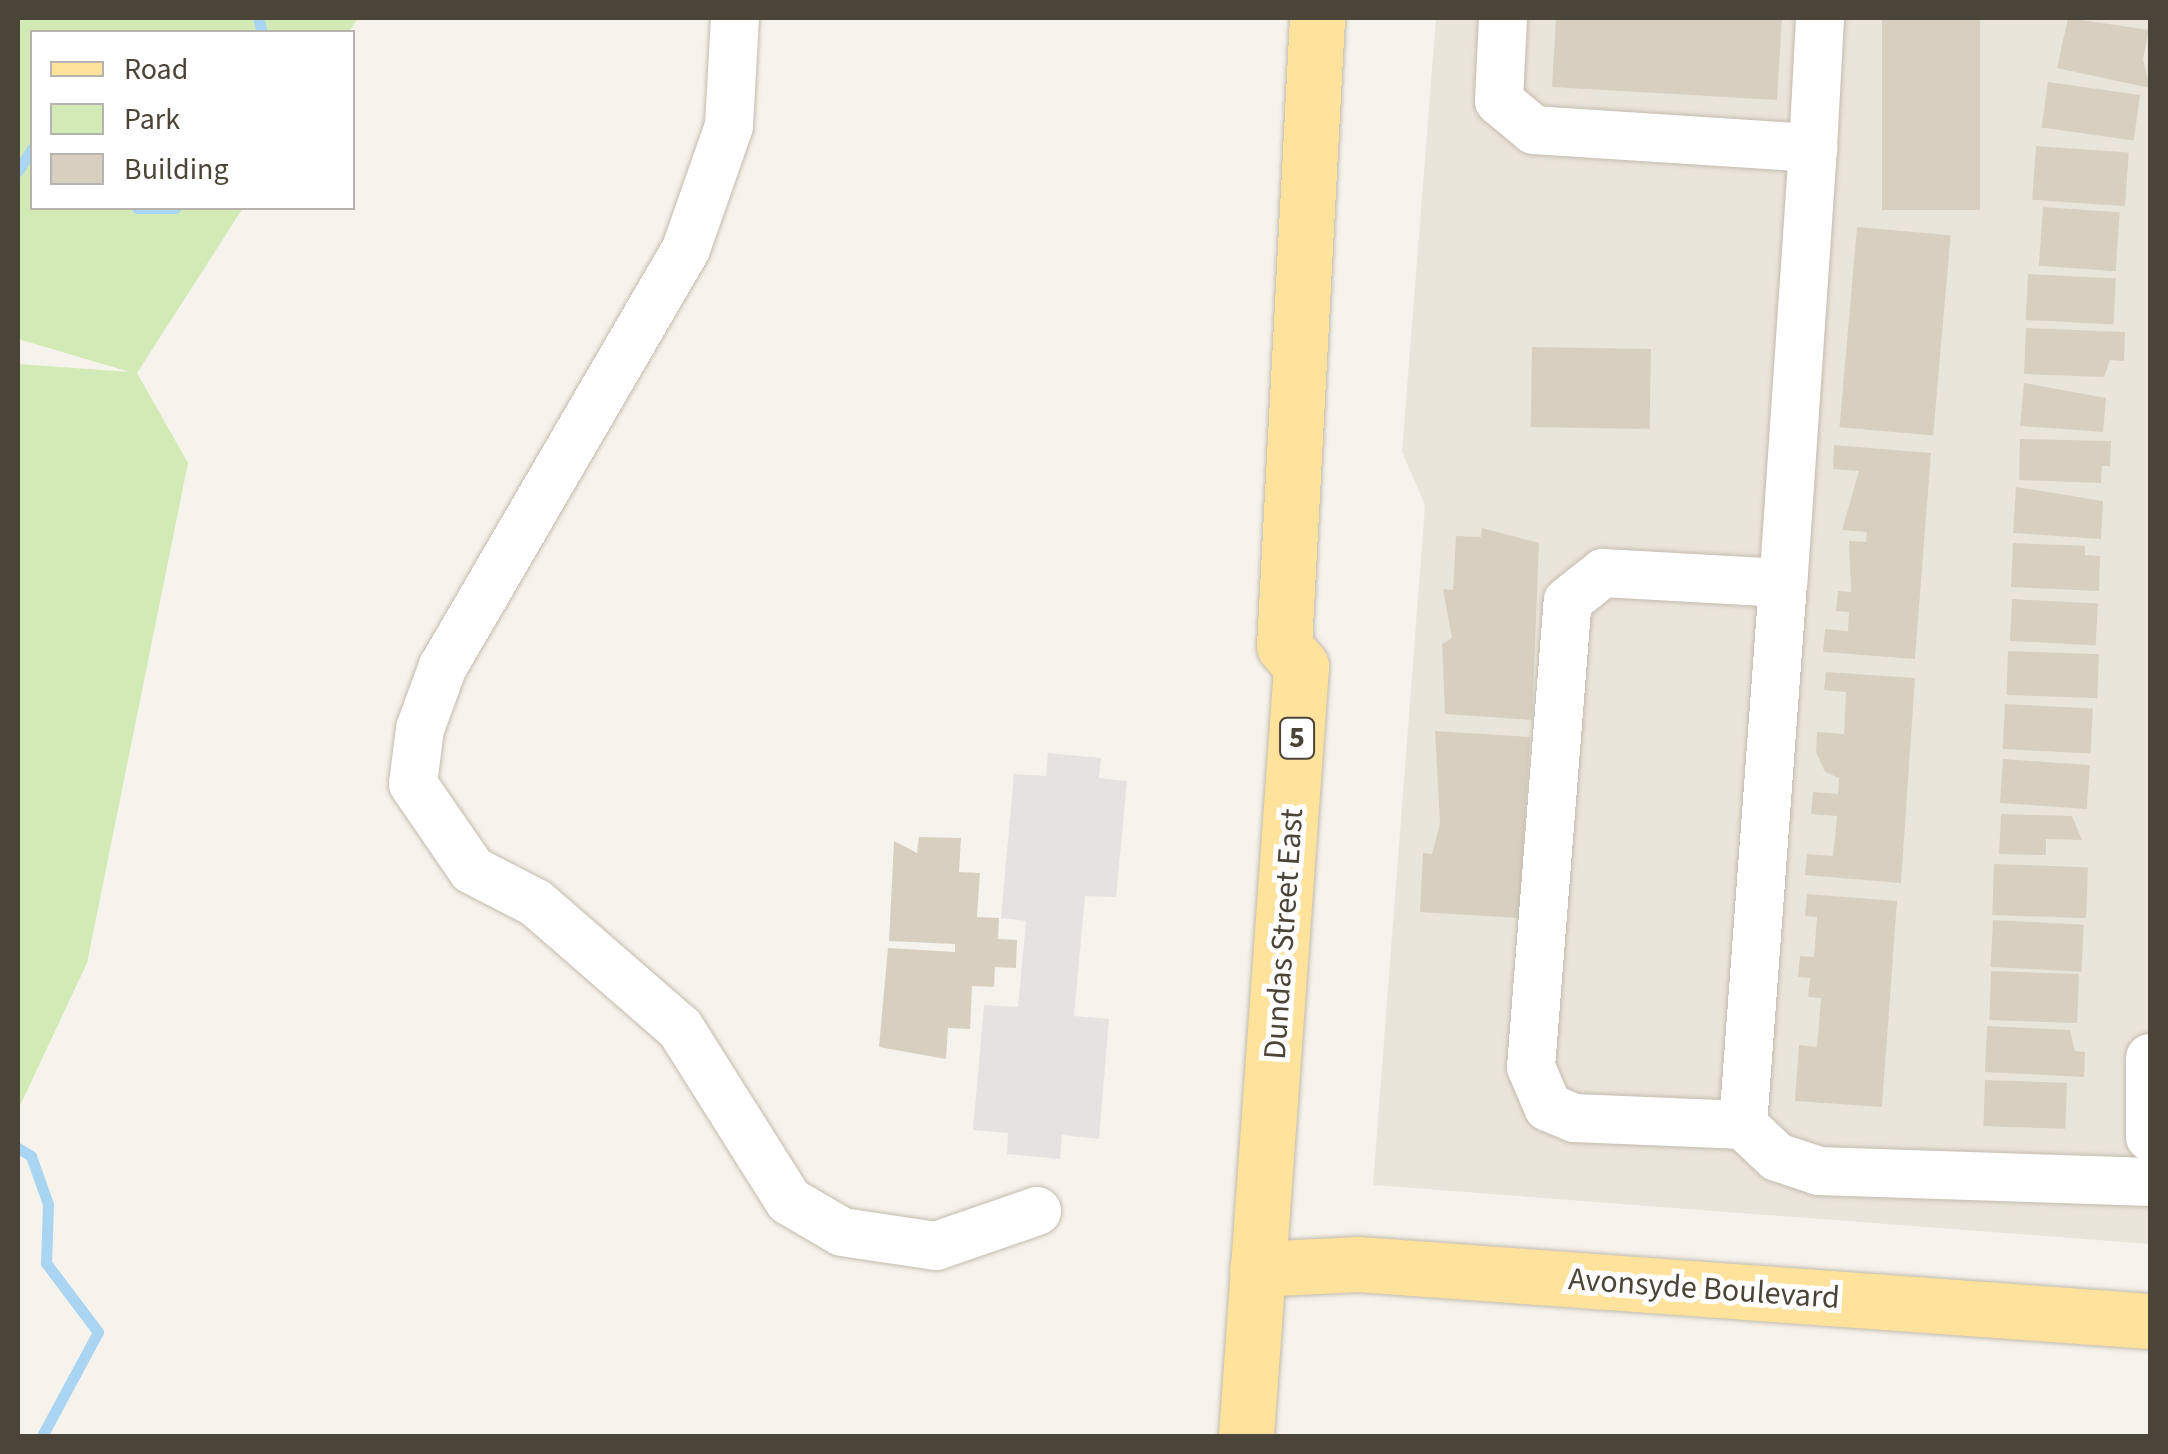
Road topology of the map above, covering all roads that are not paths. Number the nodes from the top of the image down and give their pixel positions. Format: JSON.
{"nodes":[{"id":1,"x":735,"y":18,"type":"edge"},
{"id":2,"x":1318,"y":18,"type":"edge"},
{"id":3,"x":1503,"y":18,"type":"edge"},
{"id":4,"x":1820,"y":18,"type":"edge"},
{"id":5,"x":1813,"y":148,"type":"junction"},
{"id":6,"x":1783,"y":584,"type":"junction"},
{"id":7,"x":2150,"y":1058,"type":"edge"},
{"id":8,"x":1743,"y":1125,"type":"junction"},
{"id":9,"x":2150,"y":1137,"type":"edge"},
{"id":10,"x":2150,"y":1182,"type":"edge"},
{"id":11,"x":1037,"y":1211,"type":"dead end"},
{"id":12,"x":1257,"y":1269,"type":"junction"},
{"id":13,"x":2150,"y":1321,"type":"edge"},
{"id":14,"x":1246,"y":1436,"type":"edge"}],
"edges":[{"from":1,"to":11,"type":"street"},
{"from":2,"to":12,"type":"main road","name":"Dundas Street East","number":"5"},
{"from":3,"to":5,"type":"street"},
{"from":4,"to":5,"type":"street"},
{"from":5,"to":6,"type":"street"},
{"from":6,"to":8,"type":"street"},
{"from":6,"to":8,"type":"street"},
{"from":7,"to":9,"type":"street"},
{"from":8,"to":10,"type":"street"},
{"from":12,"to":13,"type":"main road","name":"Avonsyde Boulevard"},
{"from":12,"to":14,"type":"main road","name":"Dundas Street East","number":"5"}]}
